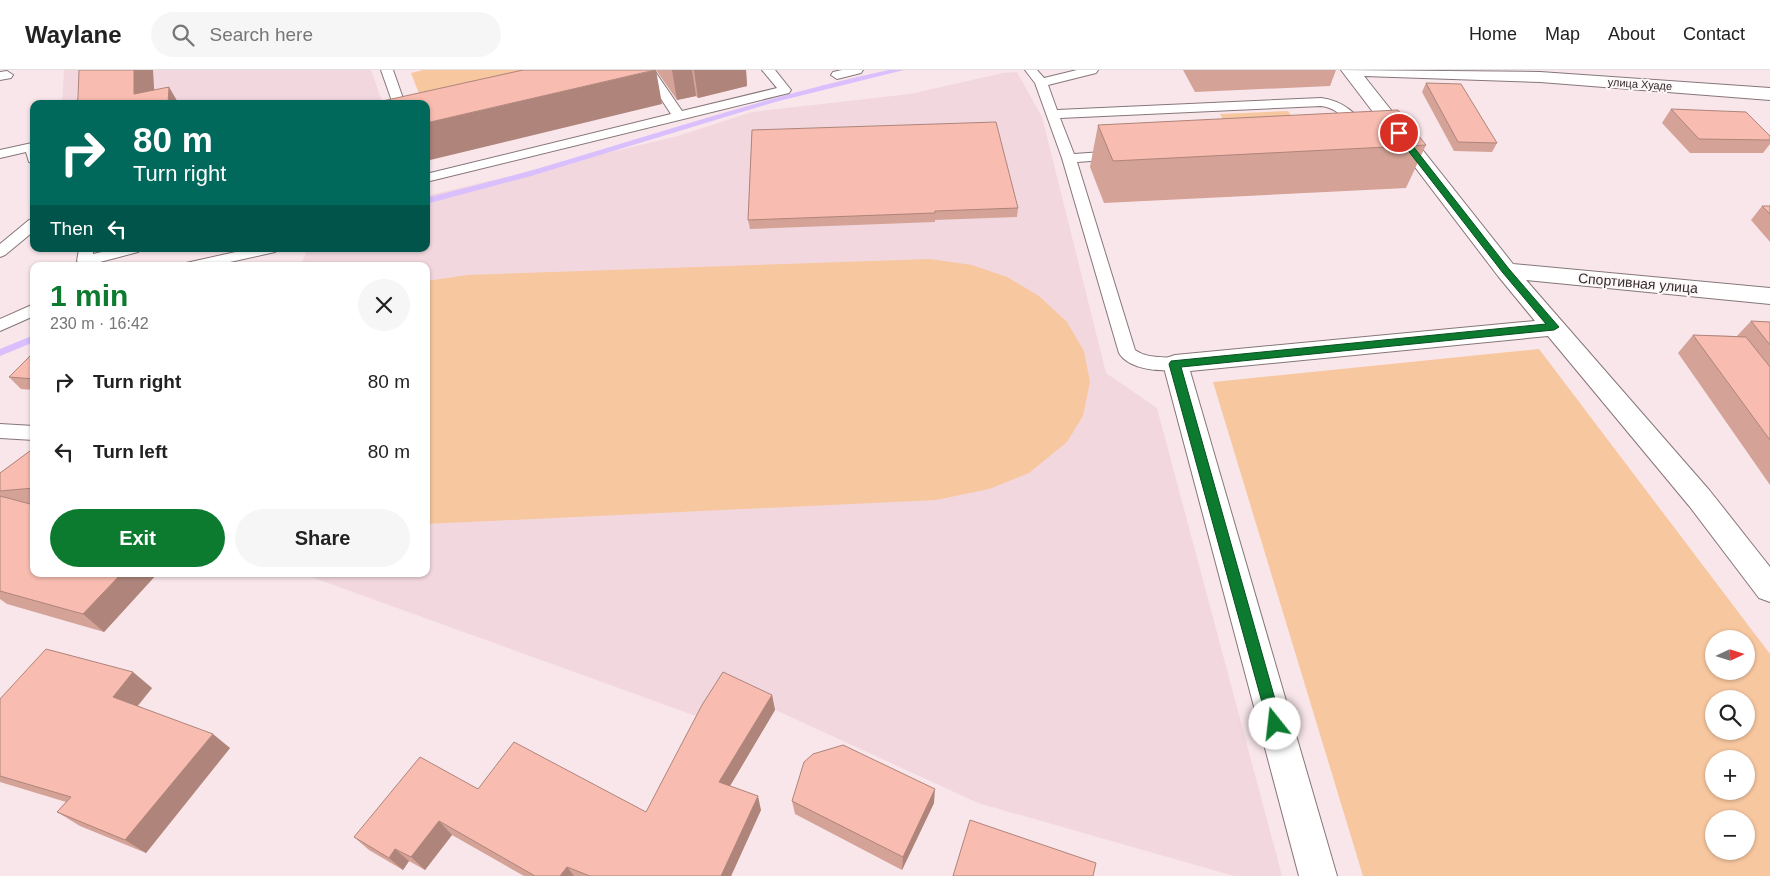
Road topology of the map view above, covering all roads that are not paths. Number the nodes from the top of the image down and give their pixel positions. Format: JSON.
{"nodes":[{"id":1,"x":388,"y":70,"type":"edge"},
{"id":2,"x":648,"y":70,"type":"edge"},
{"id":3,"x":768,"y":70,"type":"edge"},
{"id":4,"x":856,"y":70,"type":"edge"},
{"id":5,"x":1030,"y":70,"type":"edge"},
{"id":6,"x":1092,"y":70,"type":"edge"},
{"id":7,"x":1350,"y":70,"type":"edge"},
{"id":8,"x":1361,"y":70,"type":"edge"},
{"id":9,"x":837,"y":75,"type":"dead end"},
{"id":10,"x":1041,"y":83,"type":"junction"},
{"id":11,"x":1770,"y":94,"type":"edge"},
{"id":12,"x":398,"y":100,"type":"edge"},
{"id":13,"x":1052,"y":114,"type":"junction"},
{"id":14,"x":679,"y":116,"type":"junction"},
{"id":15,"x":1358,"y":142,"type":"edge"},
{"id":16,"x":30,"y":147,"type":"edge"},
{"id":17,"x":0,"y":154,"type":"edge"},
{"id":18,"x":1127,"y":155,"type":"edge"},
{"id":19,"x":1069,"y":158,"type":"junction"},
{"id":20,"x":430,"y":177,"type":"edge"},
{"id":21,"x":30,"y":226,"type":"edge"},
{"id":22,"x":0,"y":252,"type":"edge"},
{"id":23,"x":86,"y":252,"type":"edge"},
{"id":24,"x":121,"y":252,"type":"edge"},
{"id":25,"x":256,"y":252,"type":"edge"},
{"id":26,"x":210,"y":262,"type":"edge"},
{"id":27,"x":1506,"y":271,"type":"junction"},
{"id":28,"x":1770,"y":296,"type":"edge"},
{"id":29,"x":30,"y":311,"type":"edge"},
{"id":30,"x":0,"y":326,"type":"edge"},
{"id":31,"x":1554,"y":327,"type":"junction"},
{"id":32,"x":1174,"y":364,"type":"junction"},
{"id":33,"x":0,"y":431,"type":"edge"},
{"id":34,"x":30,"y":432,"type":"edge"},
{"id":35,"x":1770,"y":588,"type":"edge"},
{"id":36,"x":1318,"y":876,"type":"edge"}],
"edges":[{"from":1,"to":12,"type":"lane"},
{"from":2,"to":14,"type":"lane"},
{"from":3,"to":14,"type":"lane"},
{"from":4,"to":9,"type":"lane"},
{"from":5,"to":10,"type":"lane"},
{"from":6,"to":10,"type":"lane"},
{"from":7,"to":27,"type":"street"},
{"from":8,"to":11,"type":"street","name":"улица Хуаде"},
{"from":10,"to":13,"type":"lane"},
{"from":13,"to":15,"type":"lane"},
{"from":13,"to":19,"type":"lane"},
{"from":14,"to":20,"type":"lane"},
{"from":16,"to":17,"type":"lane"},
{"from":18,"to":19,"type":"lane"},
{"from":19,"to":32,"type":"lane"},
{"from":21,"to":22,"type":"lane"},
{"from":23,"to":24,"type":"lane"},
{"from":25,"to":26,"type":"lane"},
{"from":27,"to":28,"type":"street","name":"Спортивная улица"},
{"from":27,"to":31,"type":"street"},
{"from":29,"to":30,"type":"lane"},
{"from":31,"to":32,"type":"street"},
{"from":31,"to":35,"type":"street"},
{"from":32,"to":36,"type":"street"},
{"from":33,"to":34,"type":"lane"}]}
